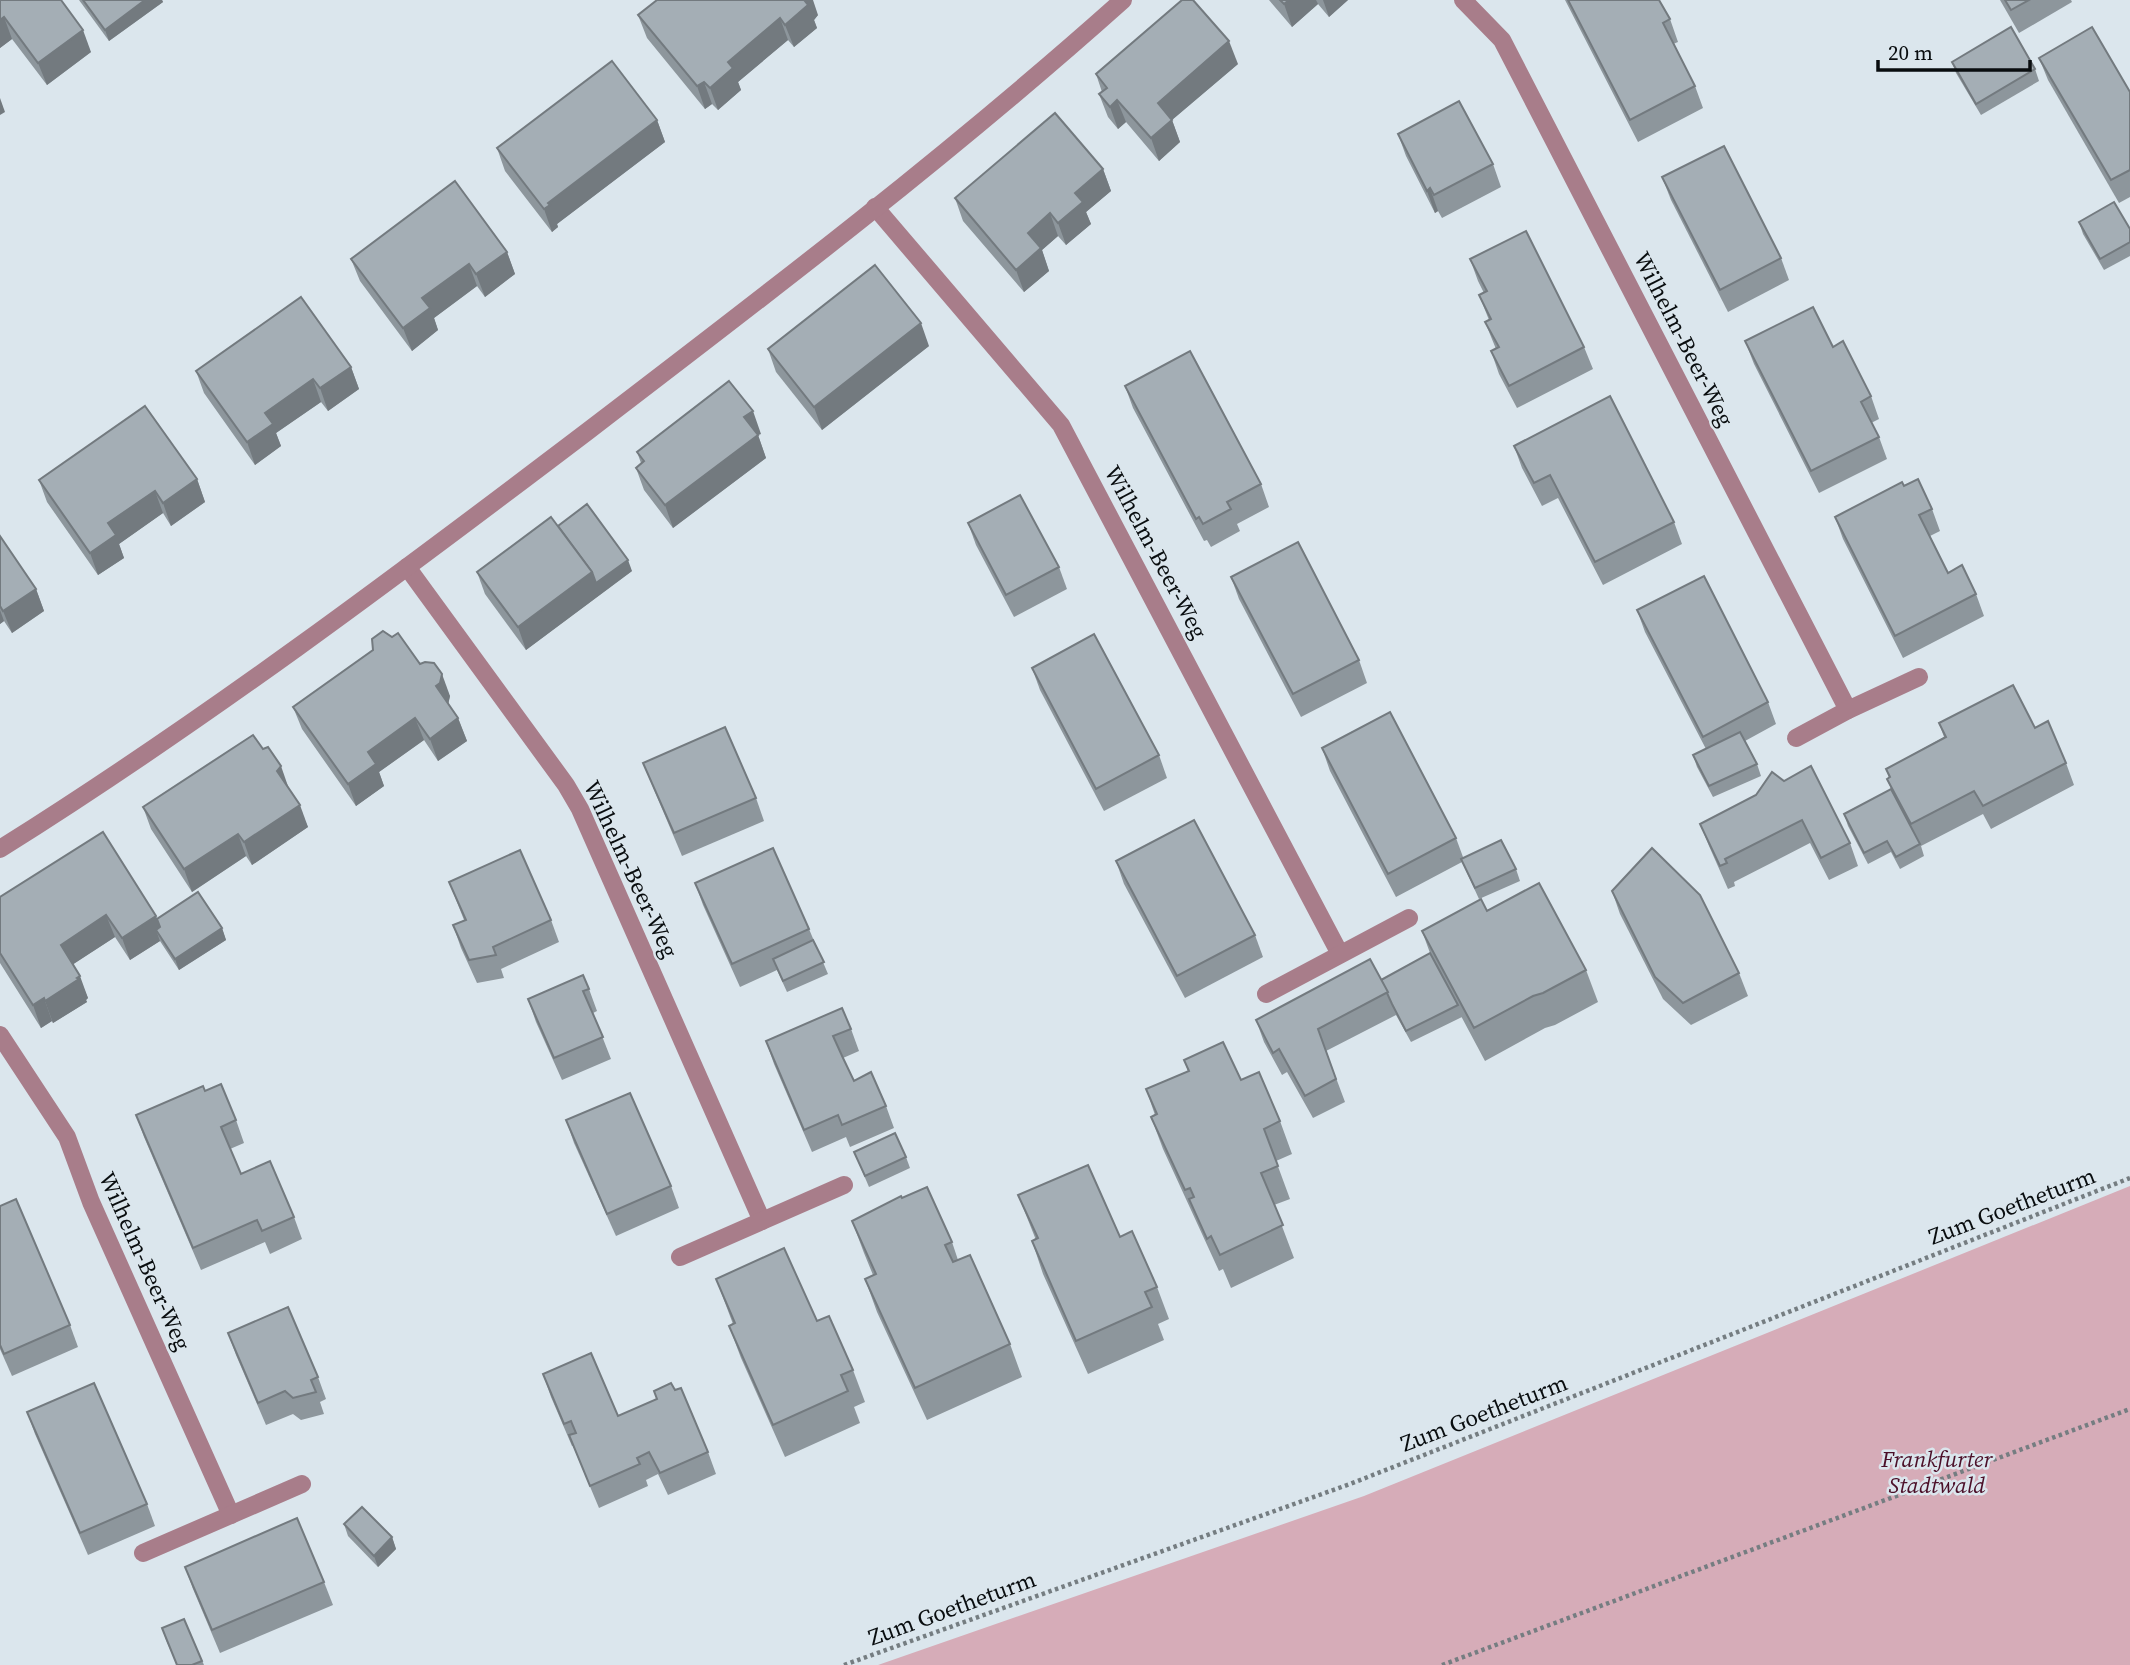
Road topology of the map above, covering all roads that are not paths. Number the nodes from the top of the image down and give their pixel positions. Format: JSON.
{"nodes":[{"id":1,"x":1122,"y":0,"type":"edge"},
{"id":2,"x":1463,"y":0,"type":"edge"},
{"id":3,"x":875,"y":207,"type":"junction"},
{"id":4,"x":407,"y":567,"type":"junction"},
{"id":5,"x":1919,"y":677,"type":"dead end"},
{"id":6,"x":1848,"y":710,"type":"junction"},
{"id":7,"x":1796,"y":738,"type":"dead end"},
{"id":8,"x":0,"y":849,"type":"edge"},
{"id":9,"x":1409,"y":918,"type":"dead end"},
{"id":10,"x":1340,"y":954,"type":"junction"},
{"id":11,"x":1266,"y":994,"type":"dead end"},
{"id":12,"x":0,"y":1035,"type":"edge"},
{"id":13,"x":844,"y":1185,"type":"dead end"},
{"id":14,"x":762,"y":1221,"type":"junction"},
{"id":15,"x":680,"y":1256,"type":"dead end"},
{"id":16,"x":302,"y":1484,"type":"dead end"},
{"id":17,"x":231,"y":1514,"type":"junction"},
{"id":18,"x":144,"y":1553,"type":"dead end"}],
"edges":[{"from":1,"to":3,"type":"street"},
{"from":2,"to":6,"type":"street","name":"Wilhelm-Beer-Weg"},
{"from":3,"to":4,"type":"street"},
{"from":3,"to":10,"type":"street","name":"Wilhelm-Beer-Weg"},
{"from":4,"to":8,"type":"street"},
{"from":4,"to":14,"type":"street","name":"Wilhelm-Beer-Weg"},
{"from":5,"to":6,"type":"street"},
{"from":6,"to":7,"type":"street"},
{"from":9,"to":10,"type":"street"},
{"from":10,"to":11,"type":"street"},
{"from":12,"to":17,"type":"street","name":"Wilhelm-Beer-Weg"},
{"from":13,"to":14,"type":"street"},
{"from":14,"to":15,"type":"street"},
{"from":16,"to":17,"type":"street"},
{"from":17,"to":18,"type":"street"}]}
